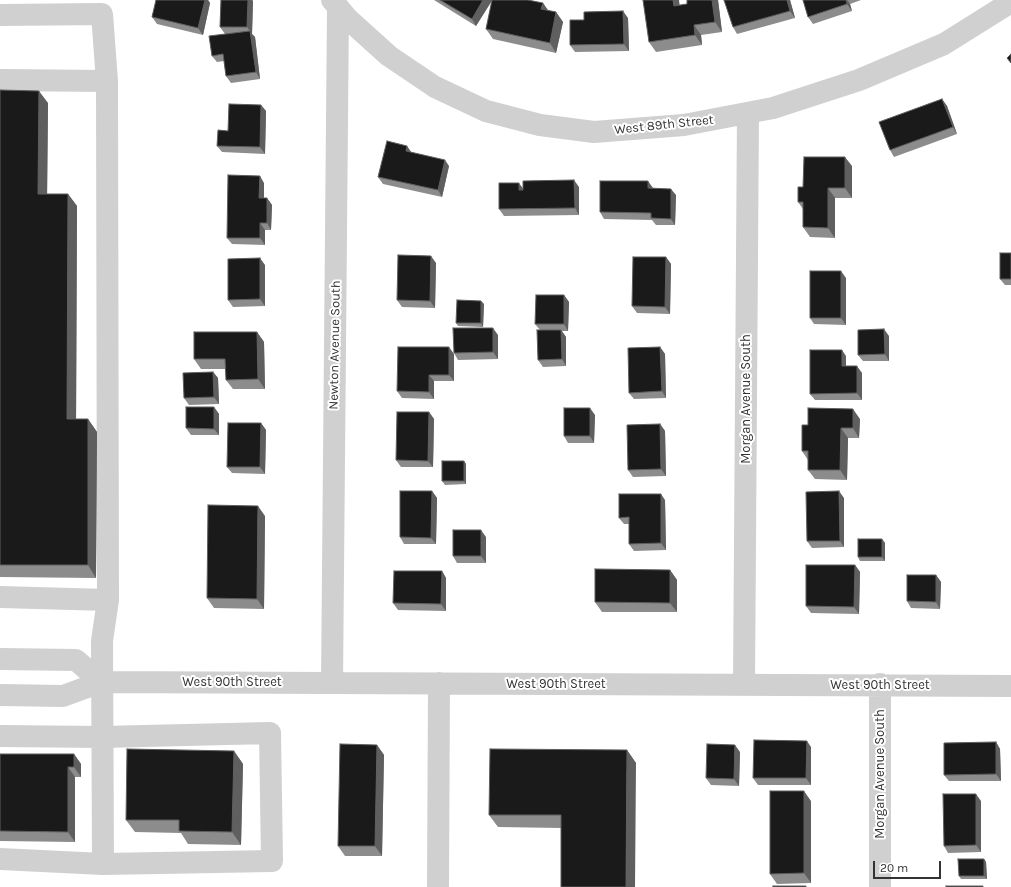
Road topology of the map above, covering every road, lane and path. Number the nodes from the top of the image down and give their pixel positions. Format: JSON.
{"nodes":[{"id":1,"x":1011,"y":2,"type":"edge"},
{"id":2,"x":335,"y":4,"type":"edge"},
{"id":3,"x":0,"y":15,"type":"edge"},
{"id":4,"x":0,"y":80,"type":"edge"},
{"id":5,"x":107,"y":81,"type":"junction"},
{"id":6,"x":748,"y":113,"type":"junction"},
{"id":7,"x":0,"y":597,"type":"edge"},
{"id":8,"x":108,"y":600,"type":"junction"},
{"id":9,"x":0,"y":659,"type":"edge"},
{"id":10,"x":101,"y":682,"type":"junction"},
{"id":11,"x":332,"y":683,"type":"junction"},
{"id":12,"x":440,"y":683,"type":"junction"},
{"id":13,"x":744,"y":684,"type":"junction"},
{"id":14,"x":880,"y":684,"type":"junction"},
{"id":15,"x":1011,"y":686,"type":"edge"},
{"id":16,"x":0,"y":695,"type":"edge"},
{"id":17,"x":0,"y":736,"type":"edge"},
{"id":18,"x":102,"y":737,"type":"junction"},
{"id":19,"x":0,"y":859,"type":"edge"},
{"id":20,"x":103,"y":864,"type":"junction"},
{"id":21,"x":440,"y":885,"type":"edge"},
{"id":22,"x":880,"y":887,"type":"edge"}],
"edges":[{"from":1,"to":6,"type":"street","name":"West 89th Street"},
{"from":2,"to":6,"type":"street","name":"West 89th Street"},
{"from":2,"to":11,"type":"street","name":"Newton Avenue South"},
{"from":3,"to":5,"type":"street"},
{"from":4,"to":5,"type":"street"},
{"from":5,"to":8,"type":"street"},
{"from":6,"to":13,"type":"street","name":"Morgan Avenue South"},
{"from":7,"to":8,"type":"street"},
{"from":8,"to":10,"type":"street"},
{"from":9,"to":10,"type":"street"},
{"from":10,"to":11,"type":"street","name":"West 90th Street"},
{"from":10,"to":16,"type":"street","name":"West 90th Street"},
{"from":10,"to":18,"type":"street"},
{"from":11,"to":12,"type":"street","name":"West 90th Street"},
{"from":12,"to":13,"type":"street","name":"West 90th Street"},
{"from":12,"to":21,"type":"street"},
{"from":13,"to":14,"type":"street","name":"West 90th Street"},
{"from":14,"to":15,"type":"street","name":"West 90th Street"},
{"from":14,"to":22,"type":"street","name":"Morgan Avenue South"},
{"from":17,"to":18,"type":"street"},
{"from":18,"to":20,"type":"street"},
{"from":18,"to":20,"type":"street"},
{"from":19,"to":20,"type":"street"}]}
